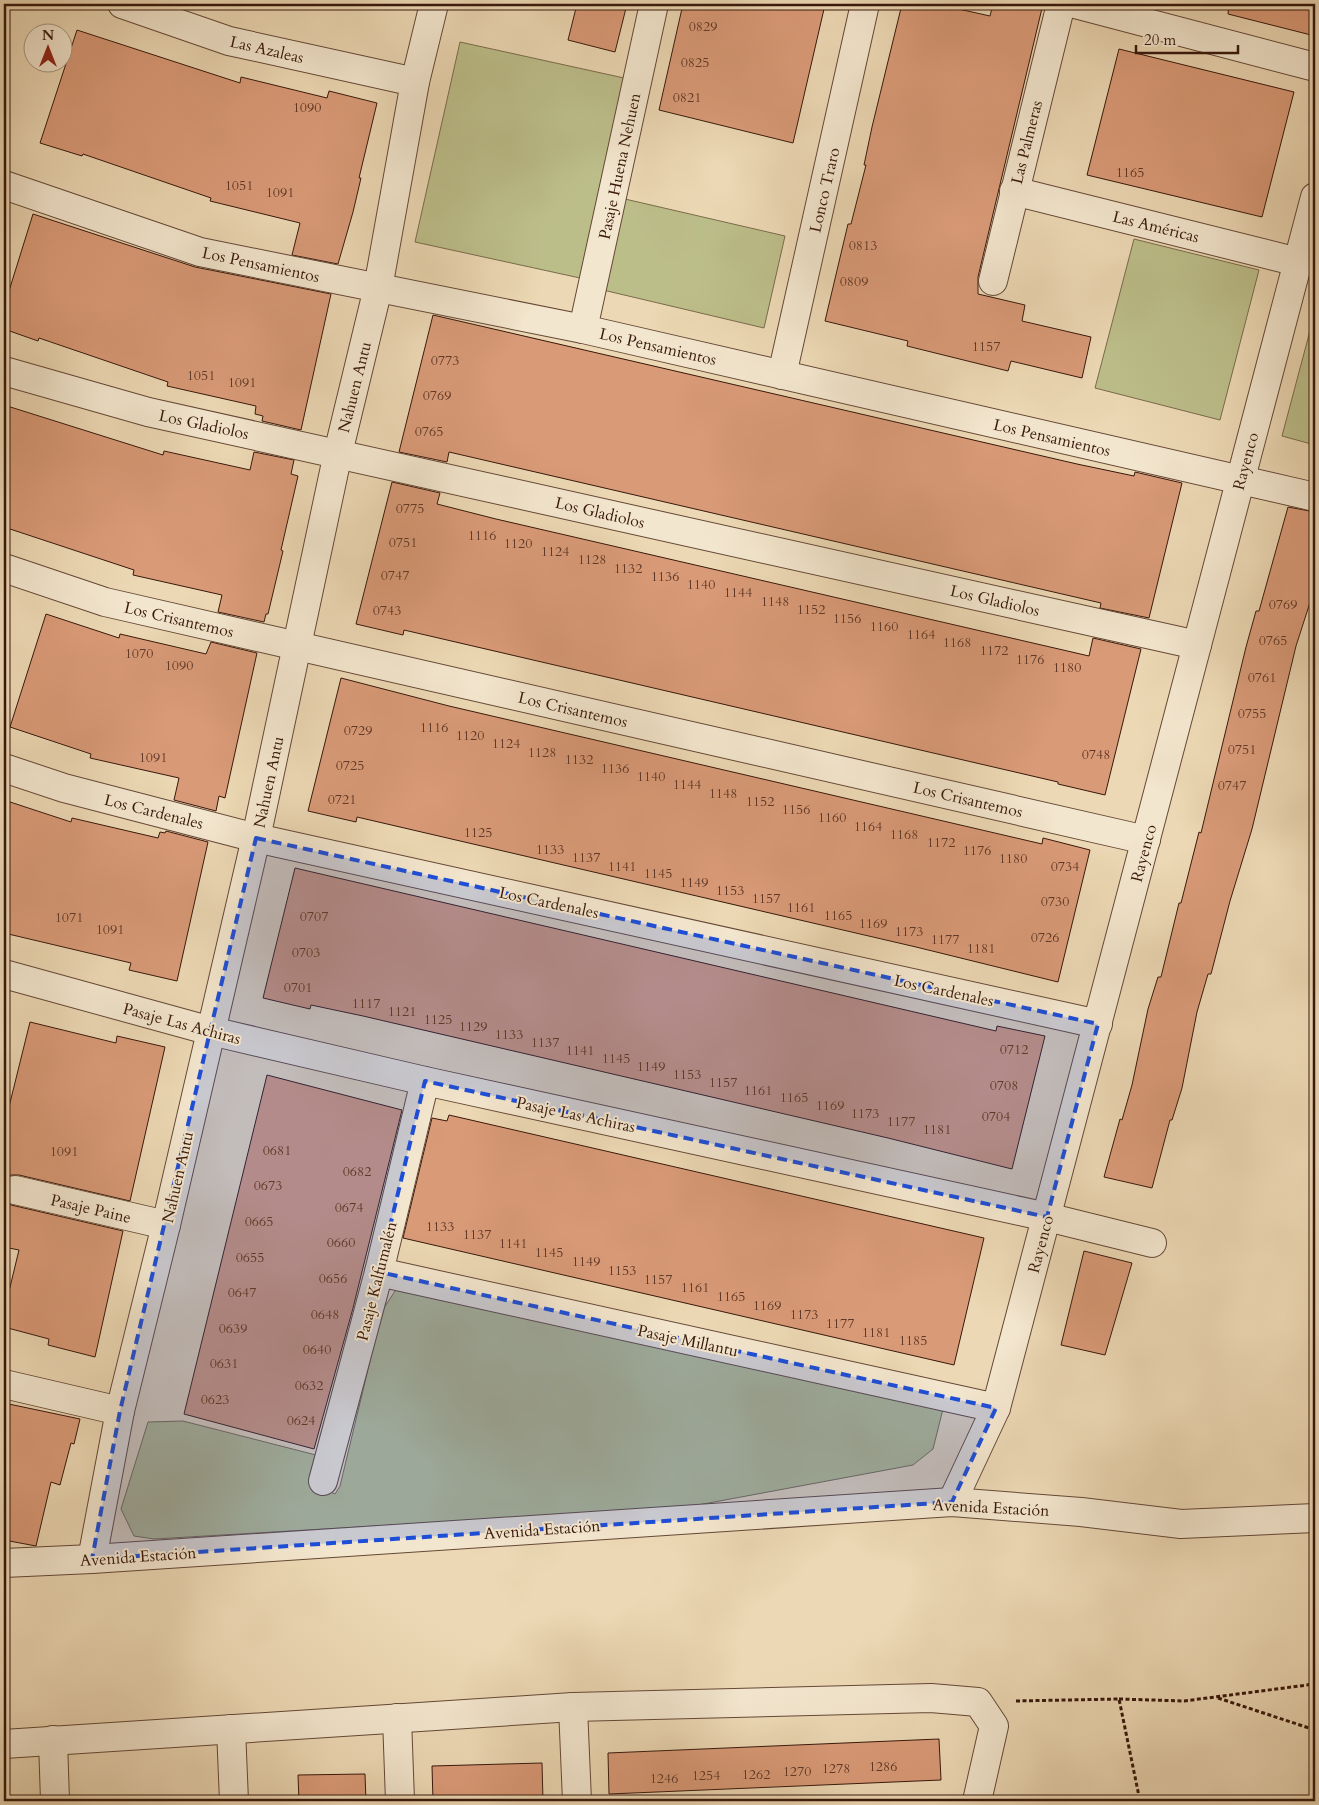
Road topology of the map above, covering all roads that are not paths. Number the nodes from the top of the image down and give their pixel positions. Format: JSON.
{"nodes":[{"id":1,"x":122,"y":4,"type":"edge"},
{"id":2,"x":434,"y":4,"type":"edge"},
{"id":3,"x":654,"y":4,"type":"edge"},
{"id":4,"x":866,"y":4,"type":"edge"},
{"id":5,"x":1061,"y":4,"type":"edge"},
{"id":6,"x":1075,"y":4,"type":"edge"},
{"id":7,"x":1315,"y":67,"type":"edge"},
{"id":8,"x":415,"y":82,"type":"junction"},
{"id":9,"x":4,"y":185,"type":"edge"},
{"id":10,"x":1014,"y":191,"type":"junction"},
{"id":11,"x":1315,"y":197,"type":"edge"},
{"id":12,"x":1298,"y":262,"type":"junction"},
{"id":13,"x":993,"y":281,"type":"dead end"},
{"id":14,"x":378,"y":288,"type":"junction"},
{"id":15,"x":583,"y":329,"type":"junction"},
{"id":16,"x":4,"y":371,"type":"edge"},
{"id":17,"x":782,"y":375,"type":"junction"},
{"id":18,"x":338,"y":453,"type":"junction"},
{"id":19,"x":1240,"y":479,"type":"junction"},
{"id":20,"x":1315,"y":497,"type":"edge"},
{"id":21,"x":4,"y":568,"type":"edge"},
{"id":22,"x":1197,"y":645,"type":"junction"},
{"id":23,"x":296,"y":646,"type":"junction"},
{"id":24,"x":4,"y":768,"type":"edge"},
{"id":25,"x":256,"y":838,"type":"junction"},
{"id":26,"x":1146,"y":840,"type":"junction"},
{"id":27,"x":4,"y":974,"type":"edge"},
{"id":28,"x":1098,"y":1024,"type":"junction"},
{"id":29,"x":211,"y":1031,"type":"junction"},
{"id":30,"x":425,"y":1081,"type":"junction"},
{"id":31,"x":16,"y":1190,"type":"dead end"},
{"id":32,"x":1047,"y":1217,"type":"junction"},
{"id":33,"x":166,"y":1225,"type":"junction"},
{"id":34,"x":1152,"y":1243,"type":"dead end"},
{"id":35,"x":379,"y":1272,"type":"junction"},
{"id":36,"x":4,"y":1384,"type":"edge"},
{"id":37,"x":996,"y":1408,"type":"junction"},
{"id":38,"x":120,"y":1411,"type":"junction"},
{"id":39,"x":323,"y":1481,"type":"dead end"},
{"id":40,"x":952,"y":1502,"type":"junction"},
{"id":41,"x":1315,"y":1518,"type":"edge"},
{"id":42,"x":92,"y":1559,"type":"junction"},
{"id":43,"x":4,"y":1563,"type":"edge"},
{"id":44,"x":573,"y":1707,"type":"junction"},
{"id":45,"x":398,"y":1718,"type":"junction"},
{"id":46,"x":231,"y":1729,"type":"junction"},
{"id":47,"x":52,"y":1740,"type":"junction"},
{"id":48,"x":4,"y":1744,"type":"edge"},
{"id":49,"x":55,"y":1801,"type":"edge"},
{"id":50,"x":234,"y":1801,"type":"edge"},
{"id":51,"x":400,"y":1801,"type":"edge"},
{"id":52,"x":577,"y":1801,"type":"edge"},
{"id":53,"x":977,"y":1801,"type":"edge"}],
"edges":[{"from":1,"to":8,"type":"street","name":"Las Azaleas"},
{"from":2,"to":8,"type":"street","name":"Nahuen Antu"},
{"from":3,"to":15,"type":"street","name":"Pasaje Huena Nehuen"},
{"from":4,"to":17,"type":"street","name":"Lonco Traro"},
{"from":5,"to":10,"type":"street","name":"Las Palmeras"},
{"from":6,"to":7,"type":"street"},
{"from":8,"to":14,"type":"street","name":"Nahuen Antu"},
{"from":9,"to":14,"type":"street","name":"Los Pensamientos"},
{"from":10,"to":12,"type":"street","name":"Las Américas"},
{"from":10,"to":13,"type":"street","name":"Las Palmeras"},
{"from":11,"to":12,"type":"street","name":"Rayenco"},
{"from":12,"to":19,"type":"street","name":"Rayenco"},
{"from":14,"to":15,"type":"street","name":"Los Pensamientos"},
{"from":14,"to":18,"type":"street","name":"Nahuen Antu"},
{"from":15,"to":17,"type":"street","name":"Los Pensamientos"},
{"from":16,"to":18,"type":"street","name":"Los Gladiolos"},
{"from":17,"to":19,"type":"street","name":"Los Pensamientos"},
{"from":18,"to":22,"type":"street","name":"Los Gladiolos"},
{"from":18,"to":23,"type":"street","name":"Nahuen Antu"},
{"from":19,"to":20,"type":"street","name":"Los Pensamientos"},
{"from":19,"to":22,"type":"street","name":"Rayenco"},
{"from":21,"to":23,"type":"street","name":"Los Crisantemos"},
{"from":22,"to":26,"type":"street","name":"Rayenco"},
{"from":23,"to":25,"type":"street","name":"Nahuen Antu"},
{"from":23,"to":26,"type":"street","name":"Los Crisantemos"},
{"from":24,"to":25,"type":"street","name":"Los Cardenales"},
{"from":25,"to":28,"type":"street","name":"Los Cardenales"},
{"from":25,"to":29,"type":"street","name":"Nahuen Antu"},
{"from":26,"to":28,"type":"street","name":"Rayenco"},
{"from":27,"to":29,"type":"street","name":"Pasaje Las Achiras"},
{"from":28,"to":32,"type":"street","name":"Rayenco"},
{"from":29,"to":30,"type":"street","name":"Pasaje Las Achiras"},
{"from":29,"to":33,"type":"street","name":"Nahuen Antu"},
{"from":30,"to":32,"type":"street","name":"Pasaje Las Achiras"},
{"from":30,"to":35,"type":"street","name":"Pasaje Kalfumalén"},
{"from":31,"to":33,"type":"street","name":"Pasaje Paine"},
{"from":32,"to":34,"type":"street","name":"Pasaje Las Achiras"},
{"from":32,"to":37,"type":"street","name":"Rayenco"},
{"from":33,"to":38,"type":"street","name":"Nahuen Antu"},
{"from":35,"to":37,"type":"street","name":"Pasaje Millantu"},
{"from":35,"to":39,"type":"street","name":"Pasaje Kalfumalén"},
{"from":36,"to":38,"type":"street"},
{"from":37,"to":40,"type":"street","name":"Rayenco"},
{"from":38,"to":42,"type":"street","name":"Nahuen Antu"},
{"from":40,"to":41,"type":"street","name":"Avenida Estación"},
{"from":40,"to":42,"type":"street","name":"Avenida Estación"},
{"from":42,"to":43,"type":"street","name":"Avenida Estación"},
{"from":44,"to":45,"type":"street"},
{"from":44,"to":52,"type":"street"},
{"from":44,"to":53,"type":"street"},
{"from":45,"to":46,"type":"street"},
{"from":45,"to":51,"type":"street"},
{"from":46,"to":47,"type":"street"},
{"from":46,"to":50,"type":"street"},
{"from":47,"to":48,"type":"street"},
{"from":47,"to":49,"type":"street"}]}
